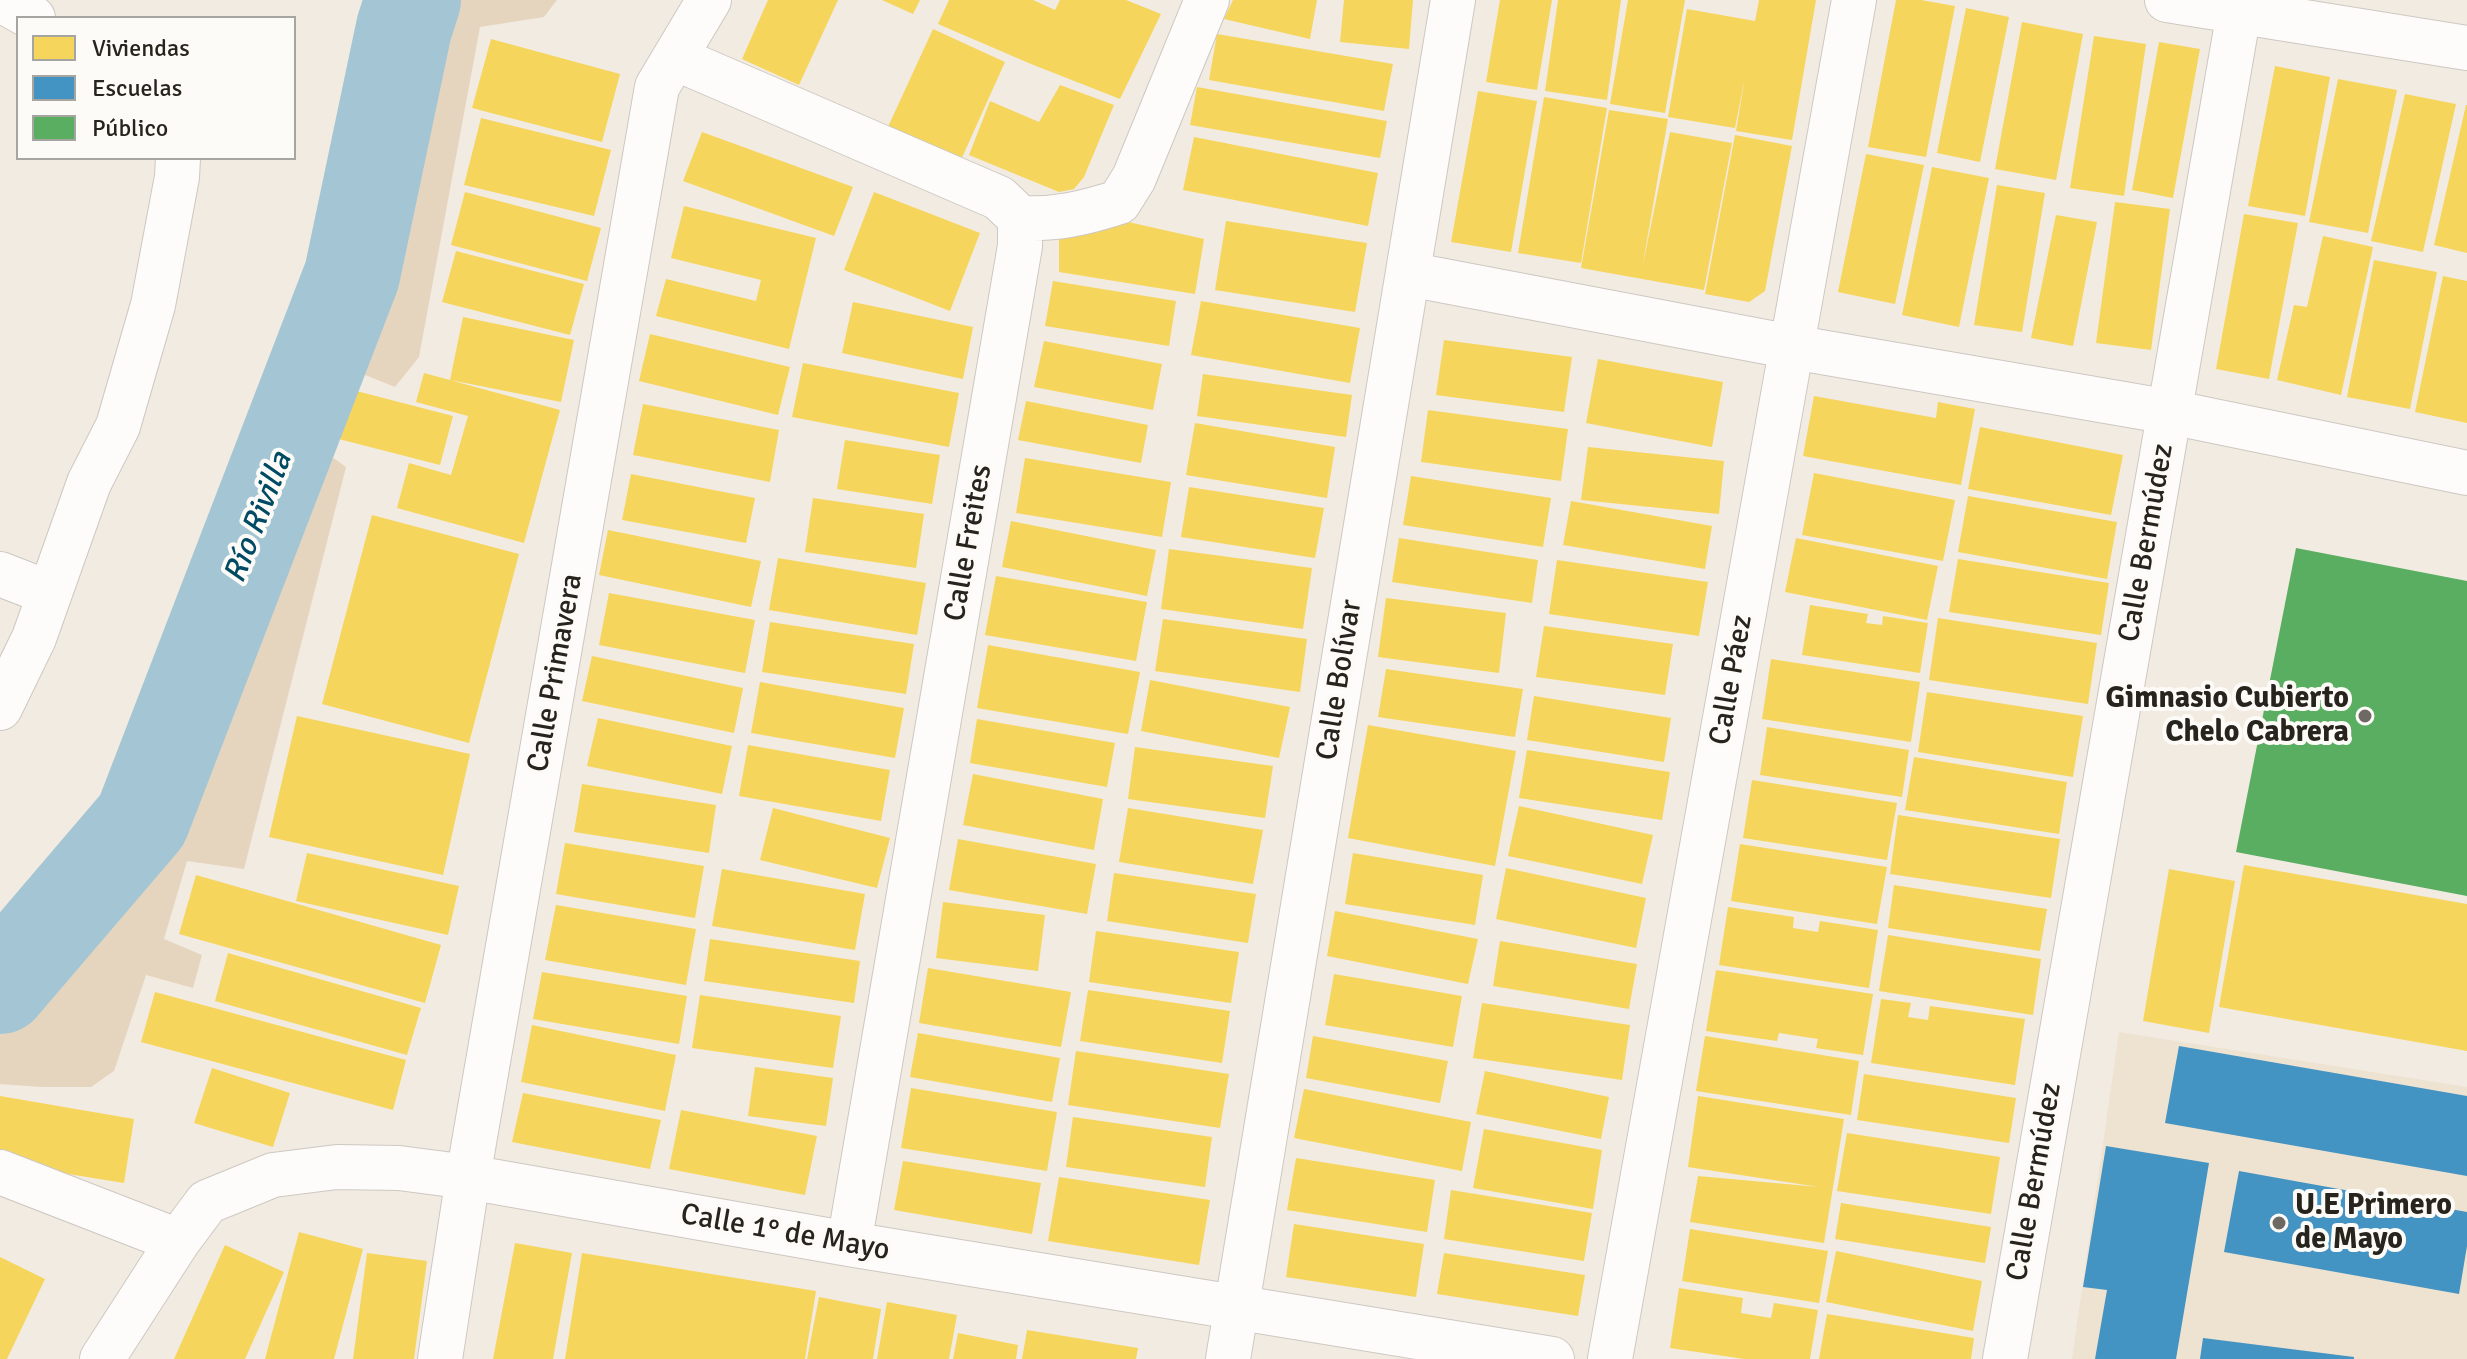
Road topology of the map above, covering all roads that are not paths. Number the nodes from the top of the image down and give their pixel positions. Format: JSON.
{"nodes":[{"id":1,"x":1,"y":0,"type":"edge"},
{"id":2,"x":709,"y":0,"type":"edge"},
{"id":3,"x":1207,"y":0,"type":"edge"},
{"id":4,"x":1453,"y":0,"type":"edge"},
{"id":5,"x":1854,"y":0,"type":"edge"},
{"id":6,"x":2167,"y":0,"type":"edge"},
{"id":7,"x":2239,"y":12,"type":"junction"},
{"id":8,"x":29,"y":16,"type":"edge"},
{"id":9,"x":2467,"y":48,"type":"edge"},
{"id":10,"x":675,"y":58,"type":"junction"},
{"id":11,"x":178,"y":160,"type":"edge"},
{"id":12,"x":1020,"y":218,"type":"junction"},
{"id":13,"x":1408,"y":274,"type":"junction"},
{"id":14,"x":1792,"y":347,"type":"junction"},
{"id":15,"x":2170,"y":412,"type":"junction"},
{"id":16,"x":2467,"y":473,"type":"edge"},
{"id":17,"x":0,"y":574,"type":"edge"},
{"id":18,"x":49,"y":593,"type":"junction"},
{"id":19,"x":0,"y":708,"type":"edge"},
{"id":20,"x":0,"y":1172,"type":"edge"},
{"id":21,"x":468,"y":1177,"type":"junction"},
{"id":22,"x":178,"y":1241,"type":"junction"},
{"id":23,"x":849,"y":1244,"type":"junction"},
{"id":24,"x":1236,"y":1309,"type":"junction"},
{"id":25,"x":102,"y":1359,"type":"edge"},
{"id":26,"x":440,"y":1359,"type":"edge"},
{"id":27,"x":1228,"y":1359,"type":"edge"},
{"id":28,"x":1552,"y":1359,"type":"edge"},
{"id":29,"x":1610,"y":1359,"type":"edge"},
{"id":30,"x":2005,"y":1359,"type":"edge"}],
"edges":[{"from":1,"to":8,"type":"street"},
{"from":2,"to":10,"type":"street","name":"Calle Primavera"},
{"from":3,"to":12,"type":"street"},
{"from":4,"to":13,"type":"street","name":"Calle Bolívar"},
{"from":5,"to":14,"type":"street","name":"Calle Páez"},
{"from":6,"to":7,"type":"street"},
{"from":7,"to":9,"type":"street"},
{"from":7,"to":15,"type":"street","name":"Calle Bermúdez"},
{"from":10,"to":12,"type":"street"},
{"from":10,"to":21,"type":"street","name":"Calle Primavera"},
{"from":11,"to":18,"type":"street"},
{"from":12,"to":23,"type":"street","name":"Calle Freites"},
{"from":13,"to":14,"type":"street"},
{"from":13,"to":24,"type":"street","name":"Calle Bolívar"},
{"from":14,"to":15,"type":"street"},
{"from":14,"to":29,"type":"street","name":"Calle Páez"},
{"from":15,"to":16,"type":"street"},
{"from":15,"to":30,"type":"street","name":"Calle Bermúdez"},
{"from":17,"to":18,"type":"street"},
{"from":18,"to":19,"type":"street"},
{"from":20,"to":22,"type":"street"},
{"from":21,"to":22,"type":"street","name":"Calle 1° de Mayo"},
{"from":21,"to":23,"type":"street","name":"Calle 1° de Mayo"},
{"from":21,"to":26,"type":"street","name":"Calle Primavera"},
{"from":22,"to":25,"type":"street","name":"Calle 1° de Mayo"},
{"from":23,"to":24,"type":"street","name":"Calle 1° de Mayo"},
{"from":24,"to":27,"type":"street","name":"Calle Bolívar"},
{"from":24,"to":28,"type":"street","name":"Calle 1° de Mayo"}]}
